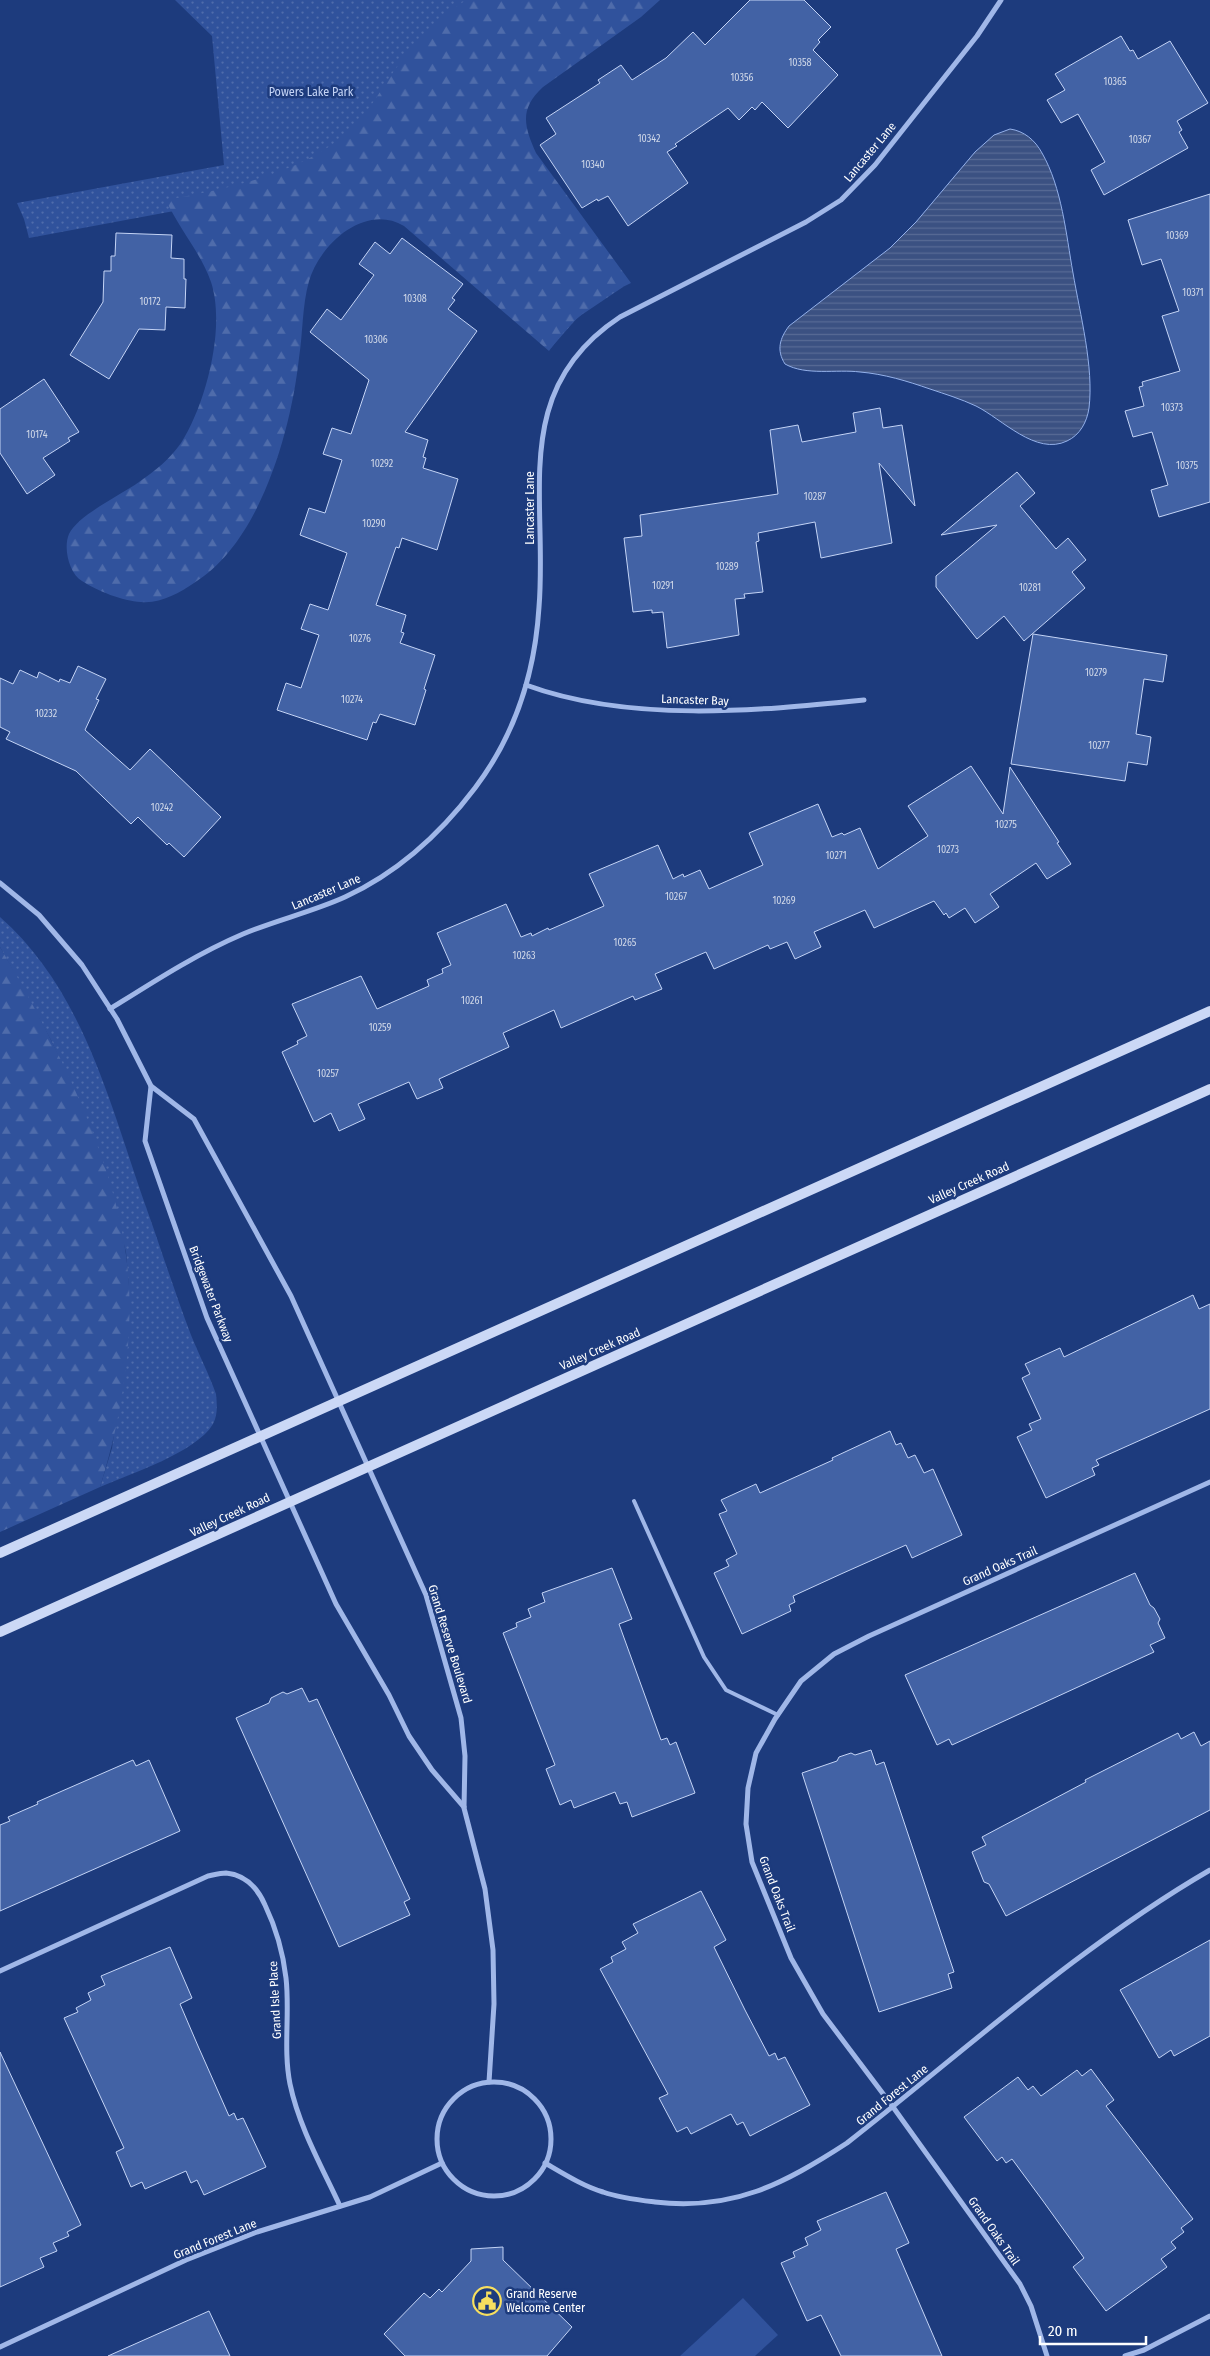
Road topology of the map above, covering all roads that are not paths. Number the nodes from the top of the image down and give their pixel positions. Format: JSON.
{"nodes":[{"id":1,"x":1001,"y":0,"type":"edge"},
{"id":2,"x":526,"y":685,"type":"junction"},
{"id":3,"x":864,"y":700,"type":"dead end"},
{"id":4,"x":0,"y":883,"type":"edge"},
{"id":5,"x":110,"y":1009,"type":"junction"},
{"id":6,"x":1210,"y":1011,"type":"edge"},
{"id":7,"x":151,"y":1086,"type":"junction"},
{"id":8,"x":1210,"y":1089,"type":"edge"},
{"id":9,"x":339,"y":1401,"type":"junction"},
{"id":10,"x":260,"y":1436,"type":"junction"},
{"id":11,"x":369,"y":1466,"type":"junction"},
{"id":12,"x":1210,"y":1482,"type":"edge"},
{"id":13,"x":290,"y":1501,"type":"junction"},
{"id":14,"x":634,"y":1501,"type":"dead end"},
{"id":15,"x":0,"y":1553,"type":"edge"},
{"id":16,"x":0,"y":1632,"type":"edge"},
{"id":17,"x":778,"y":1715,"type":"junction"},
{"id":18,"x":464,"y":1808,"type":"junction"},
{"id":19,"x":1210,"y":1870,"type":"edge"},
{"id":20,"x":0,"y":1971,"type":"edge"},
{"id":21,"x":489,"y":2082,"type":"junction"},
{"id":22,"x":893,"y":2107,"type":"junction"},
{"id":23,"x":442,"y":2163,"type":"junction"},
{"id":24,"x":545,"y":2163,"type":"junction"},
{"id":25,"x":340,"y":2206,"type":"junction"},
{"id":26,"x":1210,"y":2316,"type":"edge"},
{"id":27,"x":0,"y":2347,"type":"edge"},
{"id":28,"x":1047,"y":2356,"type":"edge"},
{"id":29,"x":1125,"y":2356,"type":"edge"}],
"edges":[{"from":1,"to":2,"type":"street","name":"Lancaster Lane"},
{"from":2,"to":3,"type":"street","name":"Lancaster Bay"},
{"from":2,"to":5,"type":"street","name":"Lancaster Lane"},
{"from":4,"to":5,"type":"street"},
{"from":5,"to":7,"type":"street"},
{"from":6,"to":9,"type":"main road"},
{"from":7,"to":9,"type":"street"},
{"from":7,"to":10,"type":"street","name":"Bridgewater Parkway"},
{"from":8,"to":11,"type":"main road","name":"Valley Creek Road"},
{"from":9,"to":10,"type":"main road"},
{"from":9,"to":11,"type":"street"},
{"from":10,"to":13,"type":"street","name":"Bridgewater Parkway"},
{"from":10,"to":15,"type":"main road"},
{"from":11,"to":13,"type":"main road","name":"Valley Creek Road"},
{"from":11,"to":18,"type":"street","name":"Grand Reserve Boulevard"},
{"from":12,"to":17,"type":"street","name":"Grand Oaks Trail"},
{"from":13,"to":16,"type":"main road","name":"Valley Creek Road"},
{"from":13,"to":18,"type":"street","name":"Grand Reserve Boulevard"},
{"from":14,"to":17,"type":"lane"},
{"from":17,"to":22,"type":"street","name":"Grand Oaks Trail"},
{"from":18,"to":21,"type":"street","name":"Grand Reserve Boulevard"},
{"from":19,"to":22,"type":"street","name":"Grand Forest Lane"},
{"from":20,"to":25,"type":"street","name":"Grand Isle Place"},
{"from":21,"to":23,"type":"street"},
{"from":21,"to":24,"type":"street"},
{"from":22,"to":24,"type":"street","name":"Grand Forest Lane"},
{"from":22,"to":28,"type":"street","name":"Grand Oaks Trail"},
{"from":23,"to":24,"type":"street"},
{"from":23,"to":25,"type":"street","name":"Grand Forest Lane"},
{"from":25,"to":27,"type":"street","name":"Grand Forest Lane"},
{"from":26,"to":29,"type":"street"}]}
